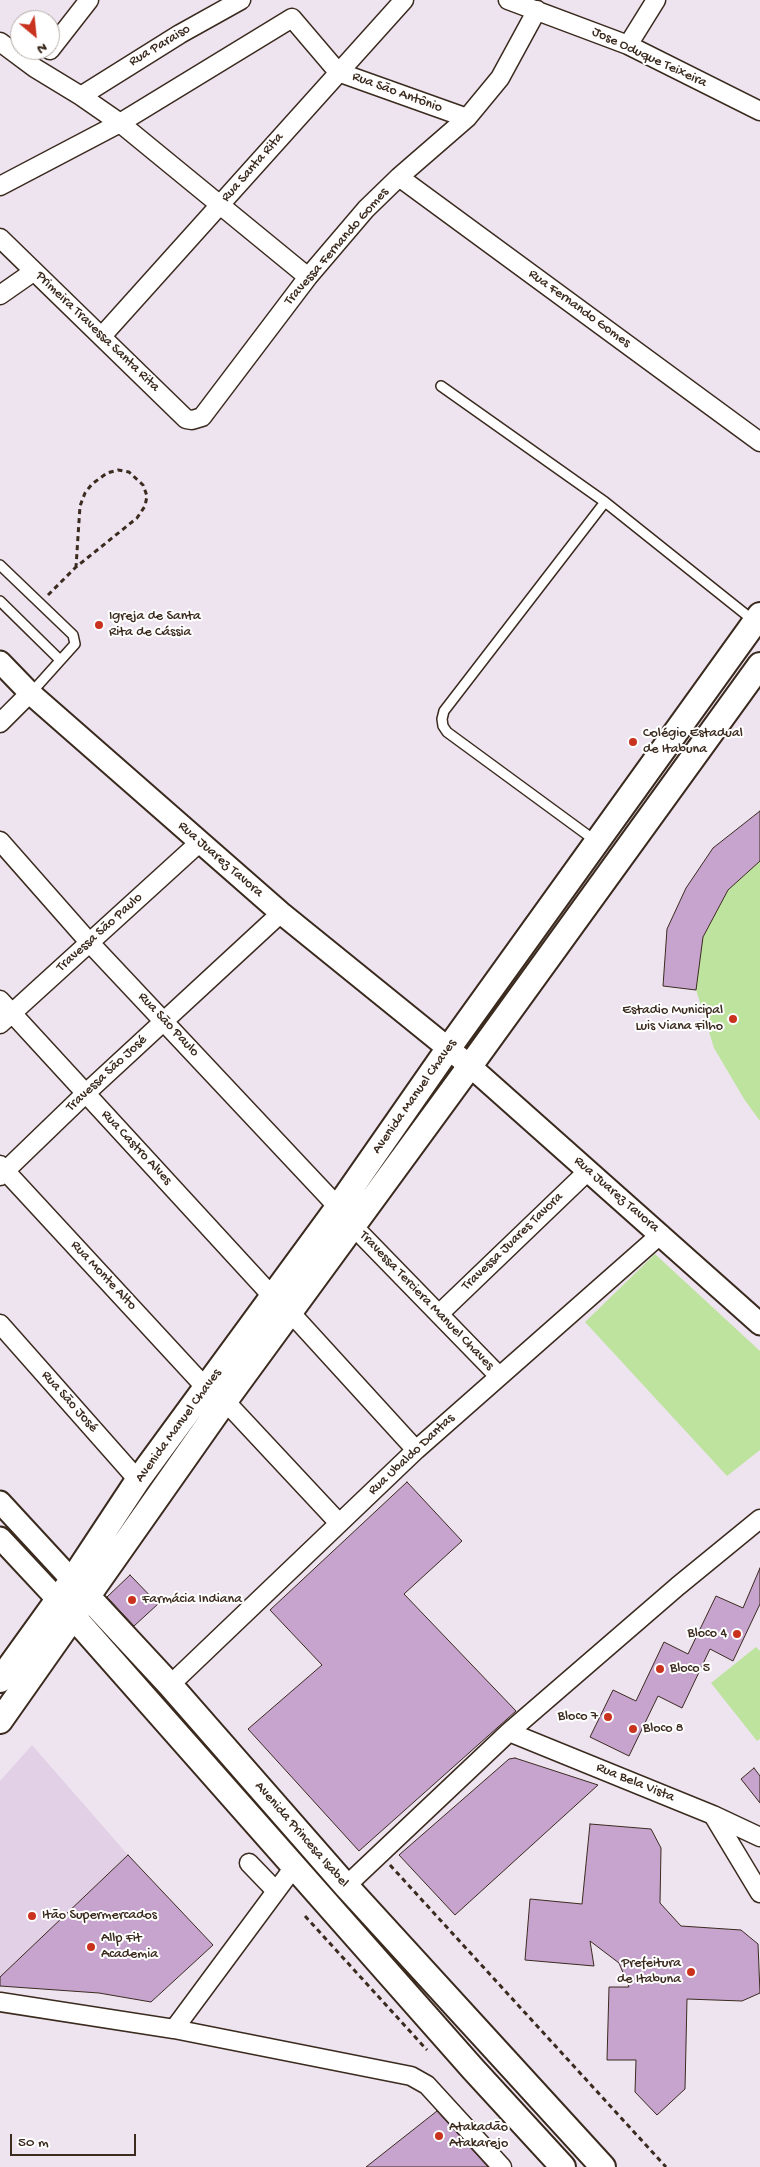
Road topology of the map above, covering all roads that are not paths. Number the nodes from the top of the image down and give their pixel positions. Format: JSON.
{"nodes":[{"id":1,"x":89,"y":0,"type":"edge"},
{"id":2,"x":242,"y":0,"type":"edge"},
{"id":3,"x":404,"y":0,"type":"edge"},
{"id":4,"x":508,"y":0,"type":"edge"},
{"id":5,"x":656,"y":0,"type":"edge"},
{"id":6,"x":538,"y":10,"type":"junction"},
{"id":7,"x":60,"y":37,"type":"edge"},
{"id":8,"x":628,"y":45,"type":"junction"},
{"id":9,"x":2,"y":49,"type":"edge"},
{"id":10,"x":42,"y":60,"type":"edge"},
{"id":11,"x":35,"y":68,"type":"junction"},
{"id":12,"x":338,"y":72,"type":"junction"},
{"id":13,"x":85,"y":99,"type":"junction"},
{"id":14,"x":760,"y":111,"type":"edge"},
{"id":15,"x":113,"y":118,"type":"junction"},
{"id":16,"x":467,"y":118,"type":"junction"},
{"id":17,"x":399,"y":177,"type":"junction"},
{"id":18,"x":0,"y":186,"type":"edge"},
{"id":19,"x":221,"y":205,"type":"junction"},
{"id":20,"x":0,"y":238,"type":"edge"},
{"id":21,"x":34,"y":272,"type":"junction"},
{"id":22,"x":308,"y":277,"type":"junction"},
{"id":23,"x":0,"y":295,"type":"edge"},
{"id":24,"x":102,"y":336,"type":"junction"},
{"id":25,"x":441,"y":386,"type":"dead end"},
{"id":26,"x":197,"y":419,"type":"joint"},
{"id":27,"x":760,"y":442,"type":"edge"},
{"id":28,"x":605,"y":502,"type":"junction"},
{"id":29,"x":0,"y":565,"type":"edge"},
{"id":30,"x":0,"y":601,"type":"edge"},
{"id":31,"x":758,"y":621,"type":"edge"},
{"id":32,"x":60,"y":660,"type":"junction"},
{"id":33,"x":0,"y":662,"type":"edge"},
{"id":34,"x":760,"y":665,"type":"edge"},
{"id":35,"x":30,"y":693,"type":"junction"},
{"id":36,"x":0,"y":723,"type":"edge"},
{"id":37,"x":0,"y":840,"type":"edge"},
{"id":38,"x":200,"y":842,"type":"junction"},
{"id":39,"x":597,"y":843,"type":"junction"},
{"id":40,"x":281,"y":913,"type":"junction"},
{"id":41,"x":90,"y":942,"type":"junction"},
{"id":42,"x":4,"y":1012,"type":"edge"},
{"id":43,"x":164,"y":1021,"type":"junction"},
{"id":44,"x":448,"y":1049,"type":"junction"},
{"id":45,"x":470,"y":1066,"type":"junction"},
{"id":46,"x":85,"y":1094,"type":"junction"},
{"id":47,"x":2,"y":1170,"type":"edge"},
{"id":48,"x":588,"y":1172,"type":"junction"},
{"id":49,"x":338,"y":1207,"type":"junction"},
{"id":50,"x":353,"y":1226,"type":"junction"},
{"id":51,"x":661,"y":1234,"type":"junction"},
{"id":52,"x":272,"y":1296,"type":"junction"},
{"id":53,"x":290,"y":1312,"type":"junction"},
{"id":54,"x":439,"y":1314,"type":"junction"},
{"id":55,"x":0,"y":1324,"type":"edge"},
{"id":56,"x":760,"y":1324,"type":"edge"},
{"id":57,"x":499,"y":1376,"type":"junction"},
{"id":58,"x":216,"y":1394,"type":"junction"},
{"id":59,"x":416,"y":1450,"type":"junction"},
{"id":60,"x":138,"y":1480,"type":"junction"},
{"id":61,"x":0,"y":1502,"type":"edge"},
{"id":62,"x":760,"y":1519,"type":"edge"},
{"id":63,"x":339,"y":1523,"type":"junction"},
{"id":64,"x":0,"y":1538,"type":"edge"},
{"id":65,"x":80,"y":1588,"type":"junction"},
{"id":66,"x":58,"y":1600,"type":"junction"},
{"id":67,"x":75,"y":1616,"type":"junction"},
{"id":68,"x":0,"y":1680,"type":"edge"},
{"id":69,"x":170,"y":1685,"type":"junction"},
{"id":70,"x":0,"y":1721,"type":"edge"},
{"id":71,"x":509,"y":1732,"type":"junction"},
{"id":72,"x":713,"y":1815,"type":"junction"},
{"id":73,"x":760,"y":1836,"type":"edge"},
{"id":74,"x":249,"y":1863,"type":"dead end"},
{"id":75,"x":294,"y":1866,"type":"junction"},
{"id":76,"x":346,"y":1886,"type":"junction"},
{"id":77,"x":276,"y":1891,"type":"junction"},
{"id":78,"x":760,"y":1893,"type":"edge"},
{"id":79,"x":0,"y":2002,"type":"edge"},
{"id":80,"x":174,"y":2029,"type":"junction"},
{"id":81,"x":502,"y":2167,"type":"edge"},
{"id":82,"x":563,"y":2167,"type":"edge"},
{"id":83,"x":603,"y":2167,"type":"edge"}],
"edges":[{"from":1,"to":7,"type":"street"},
{"from":2,"to":13,"type":"street","name":"Rua Paraiso"},
{"from":3,"to":12,"type":"street","name":"Rua Santa Rita"},
{"from":4,"to":6,"type":"street","name":"Jose Oduque Teixeira"},
{"from":5,"to":8,"type":"street"},
{"from":6,"to":8,"type":"street","name":"Jose Oduque Teixeira"},
{"from":6,"to":16,"type":"street","name":"Travessa Fernando Gomes"},
{"from":8,"to":14,"type":"street","name":"Jose Oduque Teixeira"},
{"from":9,"to":11,"type":"street"},
{"from":10,"to":11,"type":"street"},
{"from":11,"to":13,"type":"street"},
{"from":12,"to":15,"type":"street","name":"Rua São Antônio"},
{"from":12,"to":16,"type":"street","name":"Rua São Antônio"},
{"from":12,"to":19,"type":"street","name":"Rua Santa Rita"},
{"from":13,"to":15,"type":"street"},
{"from":15,"to":18,"type":"street"},
{"from":15,"to":19,"type":"street"},
{"from":16,"to":17,"type":"street","name":"Travessa Fernando Gomes"},
{"from":17,"to":22,"type":"street","name":"Travessa Fernando Gomes"},
{"from":17,"to":27,"type":"street","name":"Rua Fernando Gomes"},
{"from":19,"to":22,"type":"street"},
{"from":19,"to":24,"type":"street","name":"Rua Santa Rita"},
{"from":20,"to":21,"type":"street","name":"Primeira Travessa Santa Rita"},
{"from":21,"to":23,"type":"street"},
{"from":21,"to":24,"type":"street","name":"Primeira Travessa Santa Rita"},
{"from":22,"to":26,"type":"street","name":"Travessa Fernando Gomes"},
{"from":24,"to":26,"type":"street","name":"Primeira Travessa Santa Rita"},
{"from":25,"to":28,"type":"lane"},
{"from":28,"to":31,"type":"lane"},
{"from":28,"to":39,"type":"lane"},
{"from":29,"to":32,"type":"lane"},
{"from":30,"to":32,"type":"lane"},
{"from":31,"to":39,"type":"main road","name":"Avenida Manuel Chaves"},
{"from":32,"to":35,"type":"lane"},
{"from":33,"to":35,"type":"street","name":"Rua Juarez Tavora"},
{"from":34,"to":45,"type":"main road","name":"Avenida Manuel Chaves"},
{"from":35,"to":36,"type":"street"},
{"from":35,"to":38,"type":"street","name":"Rua Juarez Tavora"},
{"from":37,"to":41,"type":"street","name":"Rua São Paulo"},
{"from":38,"to":40,"type":"street","name":"Rua Juarez Tavora"},
{"from":38,"to":41,"type":"street","name":"Travessa São Paulo"},
{"from":39,"to":44,"type":"main road","name":"Avenida Manuel Chaves"},
{"from":40,"to":43,"type":"street","name":"Travessa São José"},
{"from":40,"to":44,"type":"street","name":"Rua Juarez Tavora"},
{"from":41,"to":42,"type":"street","name":"Travessa São Paulo"},
{"from":41,"to":43,"type":"street","name":"Rua São Paulo"},
{"from":42,"to":46,"type":"street","name":"Rua Castro Alves"},
{"from":43,"to":46,"type":"street","name":"Travessa São José"},
{"from":43,"to":49,"type":"street","name":"Rua São Paulo"},
{"from":44,"to":45,"type":"street","name":"Rua Juarez Tavora"},
{"from":44,"to":49,"type":"main road","name":"Avenida Manuel Chaves"},
{"from":45,"to":48,"type":"street","name":"Rua Juarez Tavora"},
{"from":45,"to":50,"type":"main road","name":"Avenida Manuel Chaves"},
{"from":46,"to":47,"type":"street","name":"Travessa São José"},
{"from":46,"to":52,"type":"street","name":"Rua Castro Alves"},
{"from":47,"to":58,"type":"street","name":"Rua Monte Alto"},
{"from":48,"to":51,"type":"street","name":"Rua Juarez Tavora"},
{"from":48,"to":54,"type":"street","name":"Travessa Juares Tavora"},
{"from":49,"to":52,"type":"main road","name":"Avenida Manuel Chaves"},
{"from":50,"to":53,"type":"main road","name":"Avenida Manuel Chaves"},
{"from":50,"to":54,"type":"street","name":"Travessa Terciera Manuel Chaves"},
{"from":51,"to":56,"type":"street","name":"Rua Juarez Tavora"},
{"from":51,"to":57,"type":"street","name":"Rua Ubaldo Dantas"},
{"from":52,"to":58,"type":"main road","name":"Avenida Manuel Chaves"},
{"from":53,"to":58,"type":"main road","name":"Avenida Manuel Chaves"},
{"from":53,"to":59,"type":"street"},
{"from":54,"to":57,"type":"street","name":"Travessa Terciera Manuel Chaves"},
{"from":55,"to":60,"type":"street","name":"Rua São José"},
{"from":57,"to":59,"type":"street","name":"Rua Ubaldo Dantas"},
{"from":58,"to":60,"type":"main road","name":"Avenida Manuel Chaves"},
{"from":58,"to":63,"type":"street","name":"Rua Monte Alto"},
{"from":58,"to":65,"type":"main road","name":"Avenida Manuel Chaves"},
{"from":59,"to":63,"type":"street","name":"Rua Ubaldo Dantas"},
{"from":60,"to":65,"type":"main road","name":"Avenida Manuel Chaves"},
{"from":61,"to":65,"type":"street","name":"Avenida Princesa Isabel"},
{"from":62,"to":71,"type":"street"},
{"from":63,"to":69,"type":"street","name":"Rua Ubaldo Dantas"},
{"from":64,"to":66,"type":"street","name":"Avenida Princesa Isabel"},
{"from":65,"to":66,"type":"main road"},
{"from":65,"to":67,"type":"main road"},
{"from":65,"to":69,"type":"main road","name":"Avenida Princesa Isabel"},
{"from":66,"to":67,"type":"main road","name":"Avenida Princesa Isabel"},
{"from":66,"to":68,"type":"main road"},
{"from":67,"to":70,"type":"main road"},
{"from":67,"to":75,"type":"main road","name":"Avenida Princesa Isabel"},
{"from":69,"to":76,"type":"main road","name":"Avenida Princesa Isabel"},
{"from":71,"to":72,"type":"street","name":"Rua Bela Vista"},
{"from":71,"to":76,"type":"street"},
{"from":72,"to":73,"type":"street","name":"Rua Bela Vista"},
{"from":72,"to":78,"type":"street"},
{"from":74,"to":77,"type":"street"},
{"from":75,"to":77,"type":"street"},
{"from":75,"to":82,"type":"main road","name":"Avenida Princesa Isabel"},
{"from":76,"to":83,"type":"main road","name":"Avenida Princesa Isabel"},
{"from":77,"to":80,"type":"street"},
{"from":79,"to":80,"type":"street"},
{"from":80,"to":81,"type":"street"}]}
